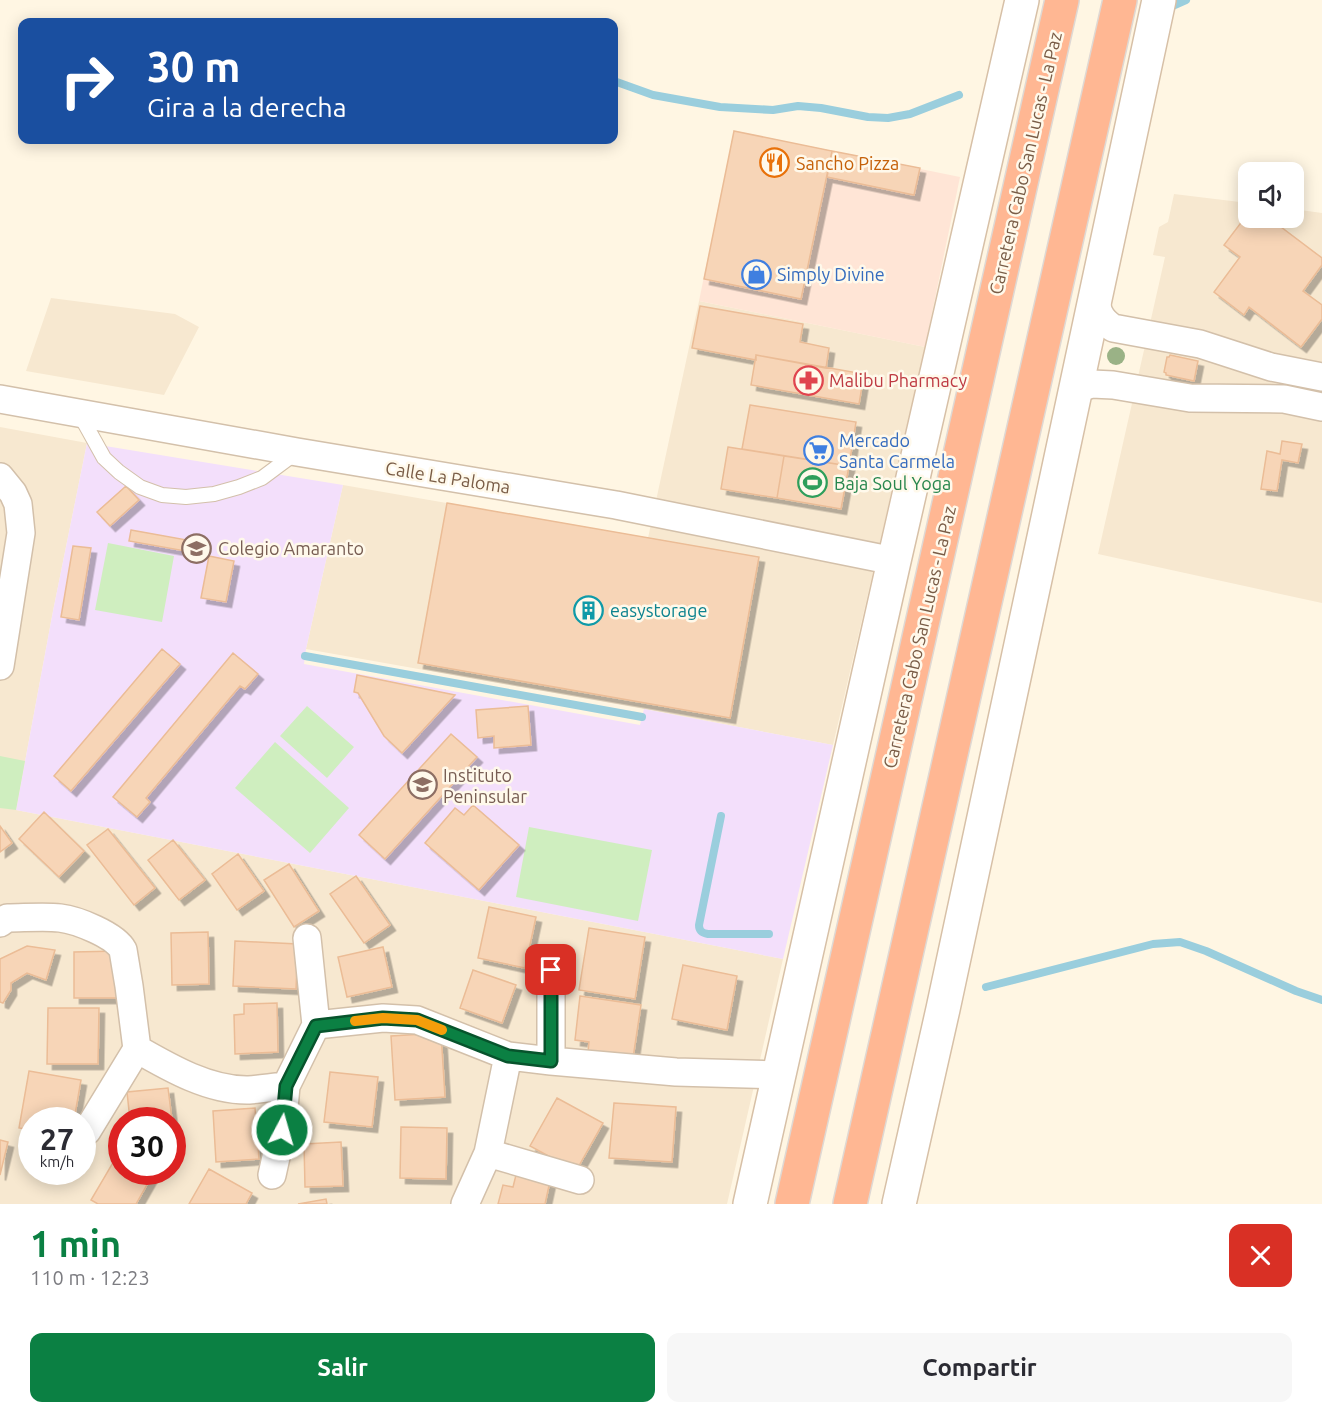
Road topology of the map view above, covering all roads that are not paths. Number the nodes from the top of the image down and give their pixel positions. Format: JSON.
{"nodes":[{"id":1,"x":1022,"y":0,"type":"edge"},
{"id":2,"x":1062,"y":0,"type":"edge"},
{"id":3,"x":1120,"y":0,"type":"edge"},
{"id":4,"x":1138,"y":0,"type":"edge"},
{"id":5,"x":1159,"y":0,"type":"edge"},
{"id":6,"x":1098,"y":96,"type":"junction"},
{"id":7,"x":1096,"y":292,"type":"junction"},
{"id":8,"x":1271,"y":367,"type":"junction"},
{"id":9,"x":1322,"y":377,"type":"edge"},
{"id":10,"x":1074,"y":393,"type":"junction"},
{"id":11,"x":0,"y":399,"type":"edge"},
{"id":12,"x":1263,"y":399,"type":"junction"},
{"id":13,"x":1322,"y":407,"type":"edge"},
{"id":14,"x":79,"y":413,"type":"junction"},
{"id":15,"x":297,"y":452,"type":"junction"},
{"id":16,"x":0,"y":477,"type":"edge"},
{"id":17,"x":894,"y":561,"type":"junction"},
{"id":18,"x":0,"y":666,"type":"edge"},
{"id":19,"x":2,"y":916,"type":"edge"},
{"id":20,"x":307,"y":938,"type":"dead end"},
{"id":21,"x":551,"y":970,"type":"dead end"},
{"id":22,"x":316,"y":1026,"type":"junction"},
{"id":23,"x":137,"y":1049,"type":"junction"},
{"id":24,"x":508,"y":1056,"type":"junction"},
{"id":25,"x":551,"y":1061,"type":"junction"},
{"id":26,"x":779,"y":1075,"type":"junction"},
{"id":27,"x":286,"y":1086,"type":"junction"},
{"id":28,"x":96,"y":1116,"type":"edge"},
{"id":29,"x":488,"y":1153,"type":"junction"},
{"id":30,"x":272,"y":1175,"type":"dead end"},
{"id":31,"x":580,"y":1180,"type":"dead end"},
{"id":32,"x":465,"y":1204,"type":"edge"},
{"id":33,"x":750,"y":1204,"type":"edge"},
{"id":34,"x":792,"y":1204,"type":"edge"},
{"id":35,"x":850,"y":1204,"type":"edge"},
{"id":36,"x":899,"y":1204,"type":"edge"}],
"edges":[{"from":1,"to":17,"type":"main road"},
{"from":2,"to":34,"type":"highway","name":"Carretera Cabo San Lucas - La Paz"},
{"from":3,"to":6,"type":"highway"},
{"from":4,"to":6,"type":"highway"},
{"from":5,"to":7,"type":"main road"},
{"from":6,"to":35,"type":"highway"},
{"from":7,"to":8,"type":"street"},
{"from":7,"to":10,"type":"main road"},
{"from":8,"to":9,"type":"street"},
{"from":8,"to":12,"type":"street"},
{"from":10,"to":12,"type":"street"},
{"from":10,"to":36,"type":"main road"},
{"from":11,"to":14,"type":"street","name":"Calle La Paloma"},
{"from":12,"to":13,"type":"street"},
{"from":14,"to":15,"type":"street","name":"Calle La Paloma"},
{"from":14,"to":15,"type":"lane"},
{"from":15,"to":17,"type":"street","name":"Calle La Paloma"},
{"from":16,"to":18,"type":"street"},
{"from":17,"to":26,"type":"main road"},
{"from":19,"to":23,"type":"street"},
{"from":20,"to":22,"type":"street"},
{"from":21,"to":25,"type":"street"},
{"from":22,"to":24,"type":"street"},
{"from":22,"to":27,"type":"street"},
{"from":23,"to":27,"type":"street"},
{"from":23,"to":28,"type":"street"},
{"from":24,"to":25,"type":"street"},
{"from":24,"to":29,"type":"street"},
{"from":25,"to":26,"type":"street"},
{"from":26,"to":33,"type":"main road"},
{"from":27,"to":30,"type":"street"},
{"from":29,"to":31,"type":"street"},
{"from":29,"to":32,"type":"street"}]}
